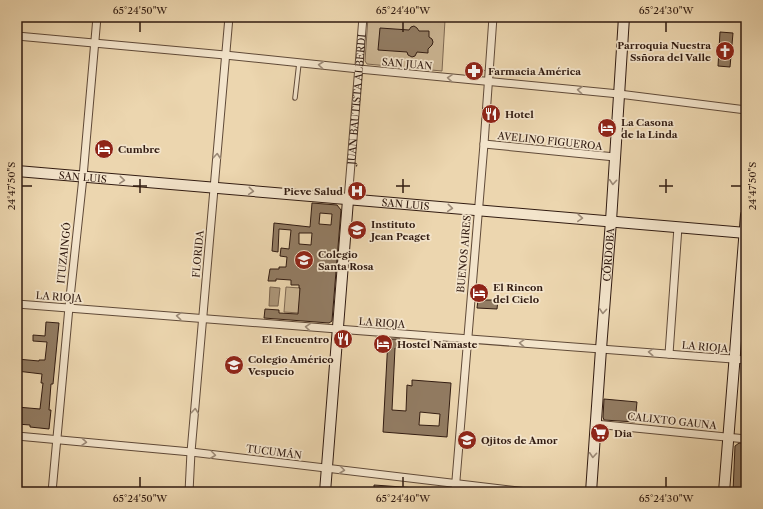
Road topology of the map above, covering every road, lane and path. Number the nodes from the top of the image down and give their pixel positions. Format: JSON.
{"nodes":[{"id":1,"x":97,"y":17,"type":"edge"},
{"id":2,"x":229,"y":17,"type":"edge"},
{"id":3,"x":363,"y":17,"type":"edge"},
{"id":4,"x":493,"y":17,"type":"edge"},
{"id":5,"x":624,"y":17,"type":"edge"},
{"id":6,"x":17,"y":36,"type":"edge"},
{"id":7,"x":95,"y":43,"type":"junction"},
{"id":8,"x":225,"y":55,"type":"junction"},
{"id":9,"x":298,"y":63,"type":"junction"},
{"id":10,"x":359,"y":69,"type":"junction"},
{"id":11,"x":488,"y":82,"type":"junction"},
{"id":12,"x":619,"y":94,"type":"junction"},
{"id":13,"x":295,"y":98,"type":"dead end"},
{"id":14,"x":746,"y":110,"type":"edge"},
{"id":15,"x":484,"y":144,"type":"junction"},
{"id":16,"x":615,"y":157,"type":"junction"},
{"id":17,"x":17,"y":171,"type":"edge"},
{"id":18,"x":83,"y":177,"type":"junction"},
{"id":19,"x":214,"y":188,"type":"junction"},
{"id":20,"x":348,"y":200,"type":"junction"},
{"id":21,"x":478,"y":210,"type":"junction"},
{"id":22,"x":746,"y":214,"type":"edge"},
{"id":23,"x":610,"y":221,"type":"junction"},
{"id":24,"x":678,"y":227,"type":"junction"},
{"id":25,"x":745,"y":233,"type":"edge"},
{"id":26,"x":17,"y":304,"type":"edge"},
{"id":27,"x":69,"y":308,"type":"junction"},
{"id":28,"x":203,"y":318,"type":"junction"},
{"id":29,"x":337,"y":330,"type":"junction"},
{"id":30,"x":468,"y":339,"type":"junction"},
{"id":31,"x":600,"y":348,"type":"junction"},
{"id":32,"x":669,"y":354,"type":"junction"},
{"id":33,"x":734,"y":359,"type":"junction"},
{"id":34,"x":746,"y":360,"type":"edge"},
{"id":35,"x":595,"y":424,"type":"junction"},
{"id":36,"x":17,"y":436,"type":"edge"},
{"id":37,"x":728,"y":437,"type":"junction"},
{"id":38,"x":746,"y":439,"type":"edge"},
{"id":39,"x":56,"y":440,"type":"junction"},
{"id":40,"x":191,"y":452,"type":"junction"},
{"id":41,"x":326,"y":468,"type":"junction"},
{"id":42,"x":456,"y":484,"type":"junction"},
{"id":43,"x":52,"y":492,"type":"edge"},
{"id":44,"x":189,"y":492,"type":"edge"},
{"id":45,"x":325,"y":492,"type":"edge"},
{"id":46,"x":455,"y":492,"type":"edge"},
{"id":47,"x":527,"y":492,"type":"edge"},
{"id":48,"x":591,"y":492,"type":"edge"},
{"id":49,"x":724,"y":492,"type":"edge"}],
"edges":[{"from":1,"to":7,"type":"street","name":"ITUZAINGÓ"},
{"from":2,"to":8,"type":"street","name":"FLORIDA"},
{"from":3,"to":10,"type":"street","name":"JUAN BAUTISTA ALBERDI"},
{"from":4,"to":11,"type":"street","name":"BUENOS AIRES"},
{"from":5,"to":12,"type":"street","name":"CÓRDOBA"},
{"from":6,"to":7,"type":"street","name":"SAN JUAN"},
{"from":7,"to":8,"type":"street","name":"SAN JUAN"},
{"from":7,"to":18,"type":"street","name":"ITUZAINGÓ"},
{"from":8,"to":9,"type":"street","name":"SAN JUAN"},
{"from":19,"to":8,"type":"street","name":"FLORIDA","one_way":true},
{"from":10,"to":9,"type":"street","name":"SAN JUAN","one_way":true},
{"from":9,"to":13,"type":"lane"},
{"from":11,"to":10,"type":"street","name":"SAN JUAN","one_way":true},
{"from":10,"to":20,"type":"street","name":"JUAN BAUTISTA ALBERDI"},
{"from":12,"to":11,"type":"street","name":"SAN JUAN","one_way":true},
{"from":11,"to":15,"type":"street","name":"BUENOS AIRES"},
{"from":12,"to":14,"type":"street","name":"SAN JUAN"},
{"from":12,"to":16,"type":"street","name":"CÓRDOBA"},
{"from":15,"to":16,"type":"street","name":"AVELINO FIGUEROA"},
{"from":15,"to":21,"type":"street","name":"BUENOS AIRES"},
{"from":16,"to":23,"type":"street","name":"CÓRDOBA","one_way":true},
{"from":17,"to":18,"type":"street","name":"SAN LUIS"},
{"from":18,"to":19,"type":"street","name":"SAN LUIS","one_way":true},
{"from":18,"to":27,"type":"street","name":"ITUZAINGÓ"},
{"from":19,"to":20,"type":"street","name":"SAN LUIS","one_way":true},
{"from":19,"to":28,"type":"street","name":"FLORIDA"},
{"from":20,"to":21,"type":"street","name":"SAN LUIS","one_way":true},
{"from":20,"to":29,"type":"street","name":"JUAN BAUTISTA ALBERDI"},
{"from":21,"to":23,"type":"street","name":"SAN LUIS","one_way":true},
{"from":21,"to":30,"type":"street","name":"BUENOS AIRES"},
{"from":22,"to":25,"type":"street"},
{"from":23,"to":24,"type":"street","name":"SAN LUIS"},
{"from":23,"to":31,"type":"street","name":"CÓRDOBA","one_way":true},
{"from":24,"to":25,"type":"street","name":"SAN LUIS"},
{"from":24,"to":32,"type":"street"},
{"from":25,"to":33,"type":"street"},
{"from":26,"to":27,"type":"street","name":"LA RIOJA"},
{"from":28,"to":27,"type":"street","name":"LA RIOJA","one_way":true},
{"from":27,"to":39,"type":"street","name":"ITUZAINGÓ"},
{"from":29,"to":28,"type":"street","name":"LA RIOJA","one_way":true},
{"from":40,"to":28,"type":"street","name":"FLORIDA","one_way":true},
{"from":29,"to":30,"type":"street","name":"LA RIOJA"},
{"from":29,"to":41,"type":"street","name":"JUAN BAUTISTA ALBERDI"},
{"from":31,"to":30,"type":"street","name":"LA RIOJA","one_way":true},
{"from":30,"to":42,"type":"street","name":"BUENOS AIRES"},
{"from":32,"to":31,"type":"street","name":"LA RIOJA","one_way":true},
{"from":31,"to":35,"type":"street","name":"CÓRDOBA"},
{"from":32,"to":33,"type":"street","name":"LA RIOJA"},
{"from":33,"to":34,"type":"street","name":"LA RIOJA"},
{"from":33,"to":37,"type":"street"},
{"from":35,"to":37,"type":"street","name":"CALIXTO GAUNA"},
{"from":35,"to":48,"type":"street","name":"CÓRDOBA","one_way":true},
{"from":36,"to":39,"type":"street","name":"TUCUMÁN"},
{"from":37,"to":38,"type":"street","name":"CALIXTO GAUNA"},
{"from":37,"to":49,"type":"street"},
{"from":39,"to":40,"type":"street","name":"TUCUMÁN","one_way":true},
{"from":39,"to":43,"type":"street","name":"ITUZAINGÓ"},
{"from":40,"to":41,"type":"street","name":"TUCUMÁN","one_way":true},
{"from":40,"to":44,"type":"street","name":"FLORIDA"},
{"from":41,"to":42,"type":"street","name":"TUCUMÁN","one_way":true},
{"from":41,"to":45,"type":"street","name":"JUAN BAUTISTA ALBERDI"},
{"from":42,"to":46,"type":"street","name":"BUENOS AIRES"},
{"from":42,"to":47,"type":"street","name":"TUCUMÁN"}]}
